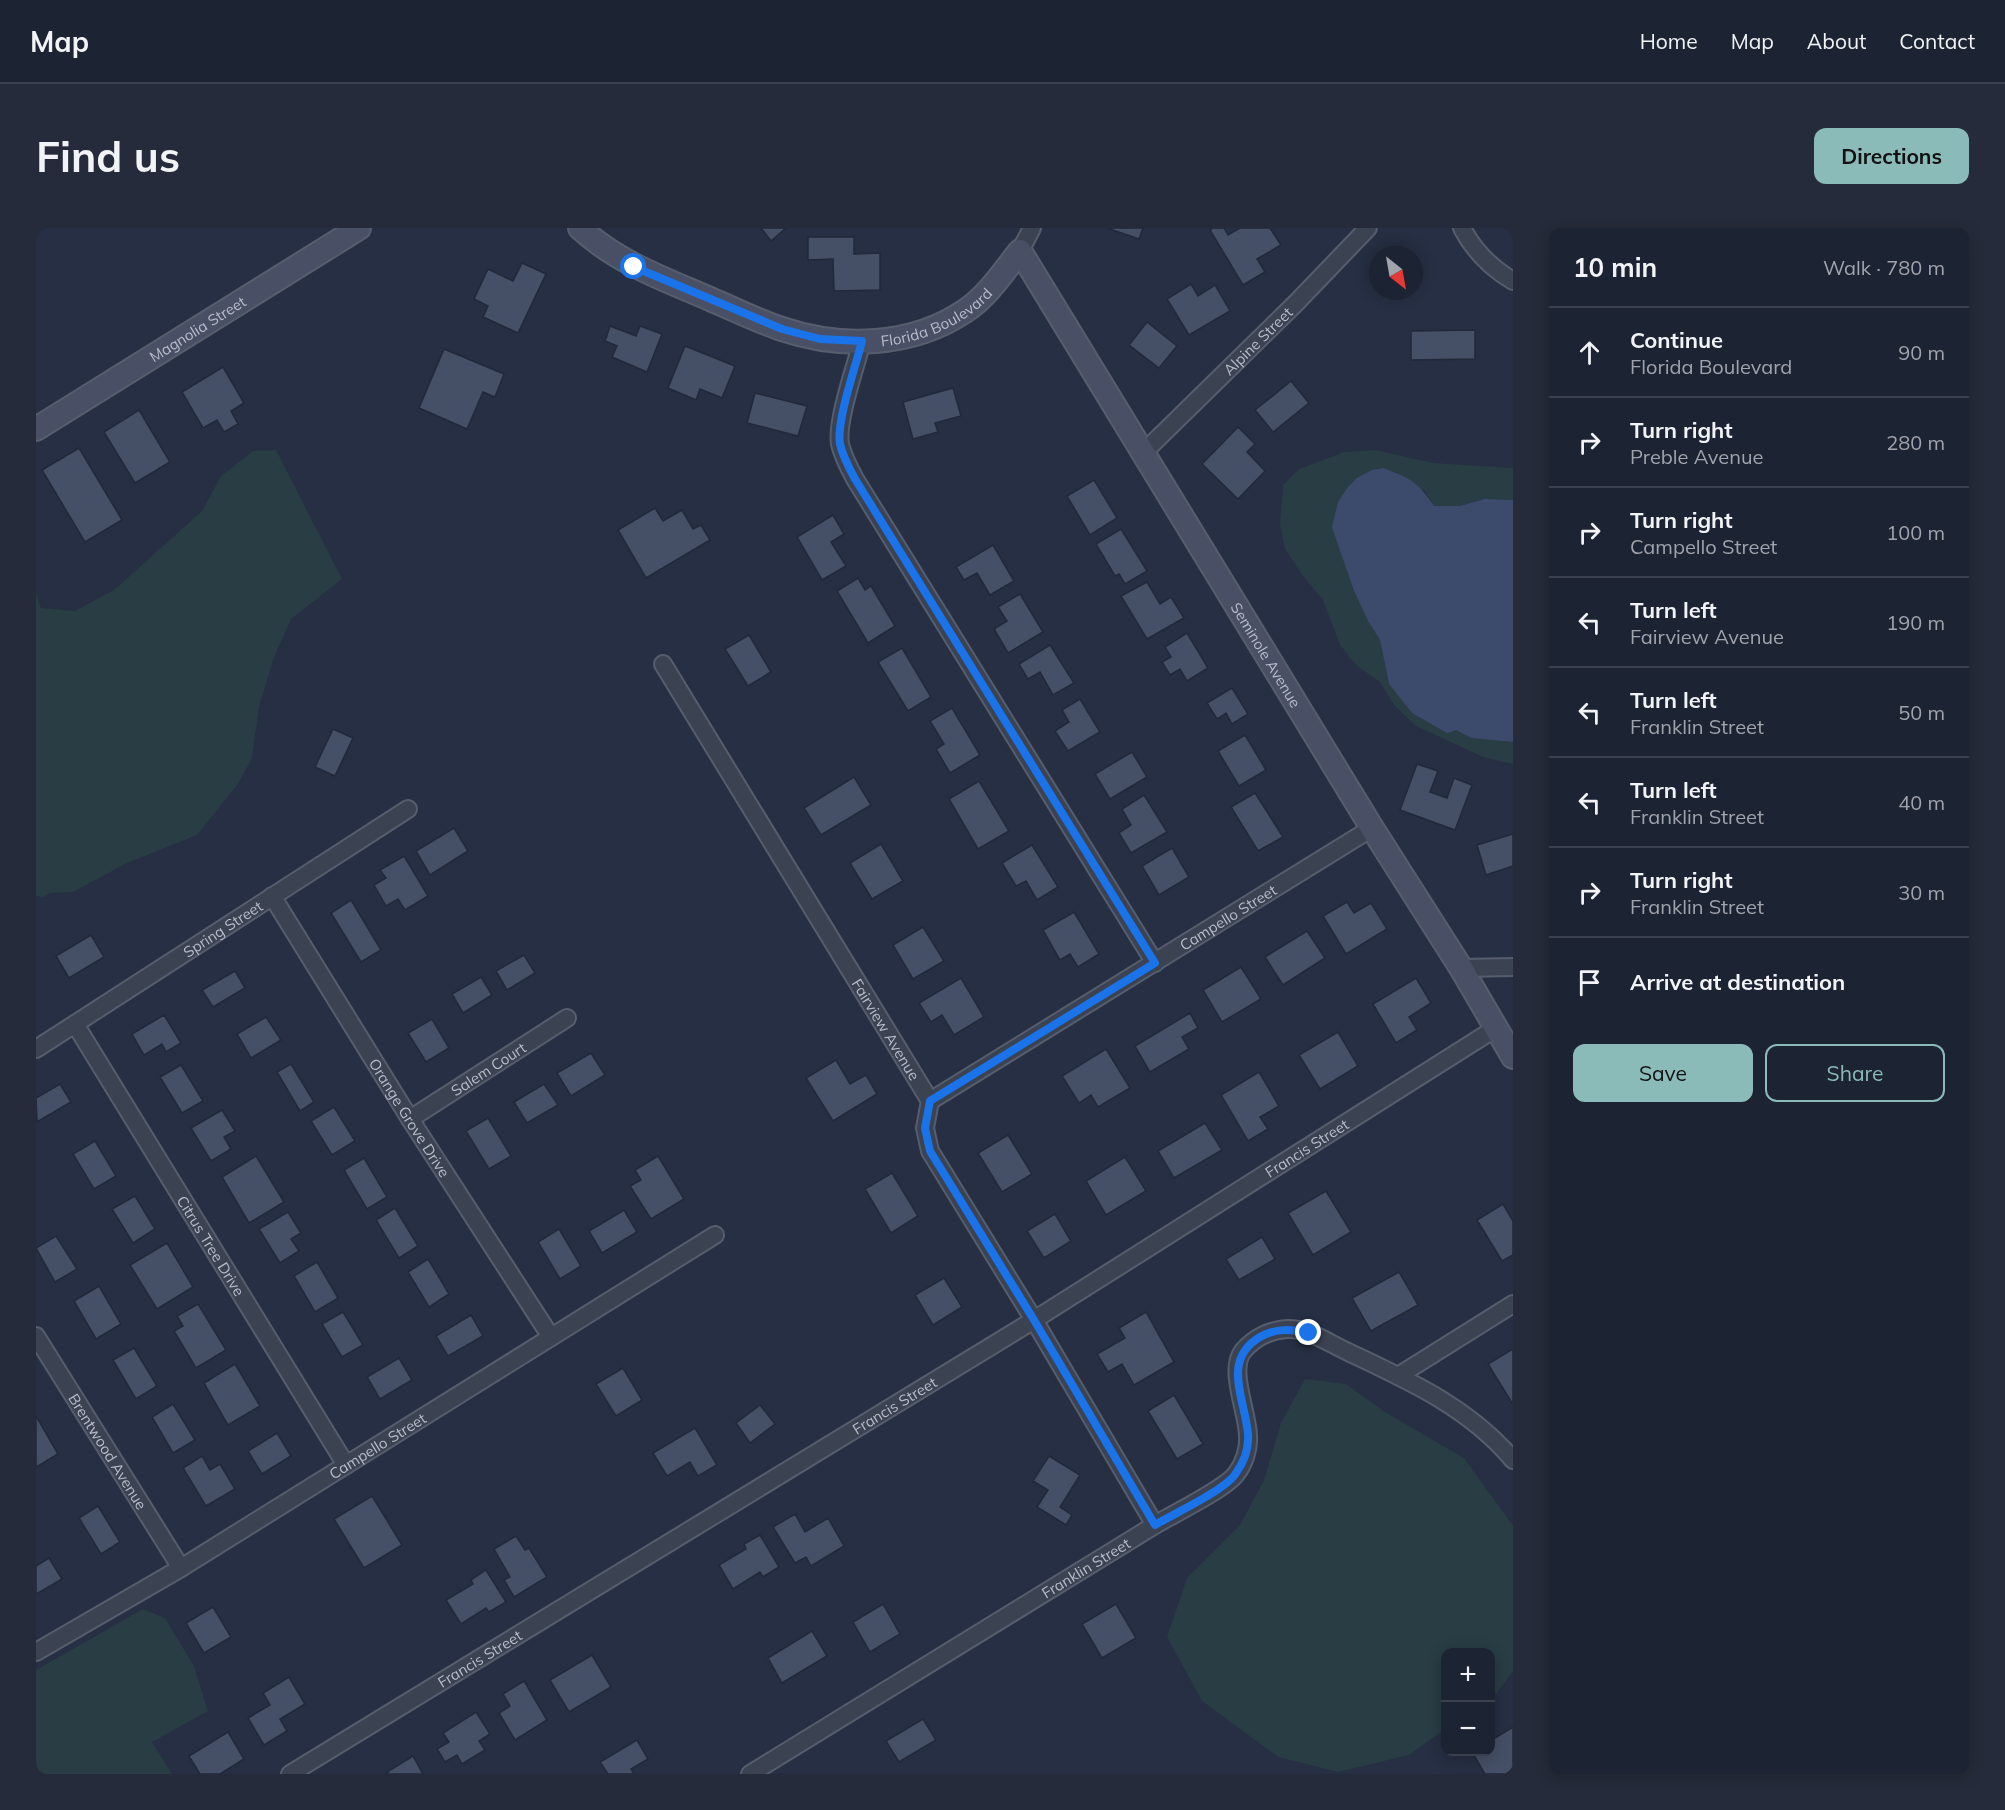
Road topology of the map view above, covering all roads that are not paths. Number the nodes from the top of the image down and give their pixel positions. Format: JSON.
{"nodes":[{"id":1,"x":359,"y":228,"type":"edge"},
{"id":2,"x":580,"y":228,"type":"edge"},
{"id":3,"x":1032,"y":228,"type":"edge"},
{"id":4,"x":1368,"y":228,"type":"edge"},
{"id":5,"x":1462,"y":228,"type":"edge"},
{"id":6,"x":1020,"y":251,"type":"junction"},
{"id":7,"x":1513,"y":281,"type":"edge"},
{"id":8,"x":862,"y":341,"type":"junction"},
{"id":9,"x":36,"y":429,"type":"edge"},
{"id":10,"x":1144,"y":452,"type":"junction"},
{"id":11,"x":663,"y":664,"type":"dead end"},
{"id":12,"x":408,"y":808,"type":"dead end"},
{"id":13,"x":1372,"y":828,"type":"junction"},
{"id":14,"x":272,"y":896,"type":"junction"},
{"id":15,"x":1155,"y":963,"type":"junction"},
{"id":16,"x":1513,"y":967,"type":"edge"},
{"id":17,"x":1461,"y":968,"type":"junction"},
{"id":18,"x":567,"y":1018,"type":"dead end"},
{"id":19,"x":75,"y":1024,"type":"junction"},
{"id":20,"x":1496,"y":1028,"type":"junction"},
{"id":21,"x":36,"y":1049,"type":"edge"},
{"id":22,"x":1513,"y":1057,"type":"edge"},
{"id":23,"x":930,"y":1101,"type":"junction"},
{"id":24,"x":410,"y":1119,"type":"junction"},
{"id":25,"x":715,"y":1235,"type":"dead end"},
{"id":26,"x":1513,"y":1304,"type":"edge"},
{"id":27,"x":1034,"y":1320,"type":"junction"},
{"id":28,"x":551,"y":1337,"type":"junction"},
{"id":29,"x":39,"y":1346,"type":"edge"},
{"id":30,"x":1398,"y":1376,"type":"junction"},
{"id":31,"x":1513,"y":1460,"type":"edge"},
{"id":32,"x":346,"y":1465,"type":"junction"},
{"id":33,"x":1155,"y":1525,"type":"junction"},
{"id":34,"x":181,"y":1568,"type":"junction"},
{"id":35,"x":36,"y":1652,"type":"edge"},
{"id":36,"x":290,"y":1774,"type":"edge"},
{"id":37,"x":750,"y":1774,"type":"edge"}],
"edges":[{"from":1,"to":9,"type":"street","name":"Magnolia Street"},
{"from":2,"to":8,"type":"street","name":"Florida Boulevard"},
{"from":3,"to":6,"type":"street","name":"Florida Boulevard"},
{"from":4,"to":10,"type":"street","name":"Alpine Street"},
{"from":5,"to":7,"type":"street"},
{"from":6,"to":8,"type":"street","name":"Florida Boulevard"},
{"from":6,"to":10,"type":"street","name":"Seminole Avenue"},
{"from":8,"to":15,"type":"street"},
{"from":10,"to":13,"type":"street","name":"Seminole Avenue"},
{"from":11,"to":23,"type":"street","name":"Fairview Avenue"},
{"from":12,"to":14,"type":"street","name":"Spring Street"},
{"from":13,"to":15,"type":"street","name":"Campello Street"},
{"from":13,"to":17,"type":"street","name":"Seminole Avenue"},
{"from":14,"to":19,"type":"street","name":"Spring Street"},
{"from":14,"to":24,"type":"street","name":"Orange Grove Drive"},
{"from":15,"to":23,"type":"street","name":"Campello Street"},
{"from":16,"to":17,"type":"street"},
{"from":17,"to":20,"type":"street","name":"Seminole Avenue"},
{"from":18,"to":24,"type":"street","name":"Salem Court"},
{"from":19,"to":21,"type":"street","name":"Spring Street"},
{"from":19,"to":32,"type":"street","name":"Citrus Tree Drive"},
{"from":20,"to":22,"type":"street","name":"Seminole Avenue"},
{"from":20,"to":27,"type":"street","name":"Francis Street"},
{"from":23,"to":27,"type":"street"},
{"from":24,"to":28,"type":"street","name":"Orange Grove Drive"},
{"from":25,"to":28,"type":"street","name":"Campello Street"},
{"from":26,"to":30,"type":"street"},
{"from":27,"to":33,"type":"street"},
{"from":27,"to":36,"type":"street","name":"Francis Street"},
{"from":28,"to":32,"type":"street","name":"Campello Street"},
{"from":29,"to":34,"type":"street","name":"Brentwood Avenue"},
{"from":30,"to":31,"type":"street","name":"Franklin Street"},
{"from":30,"to":33,"type":"street","name":"Franklin Street"},
{"from":32,"to":34,"type":"street","name":"Campello Street"},
{"from":33,"to":37,"type":"street","name":"Franklin Street"},
{"from":34,"to":35,"type":"street","name":"Campello Street"}]}
